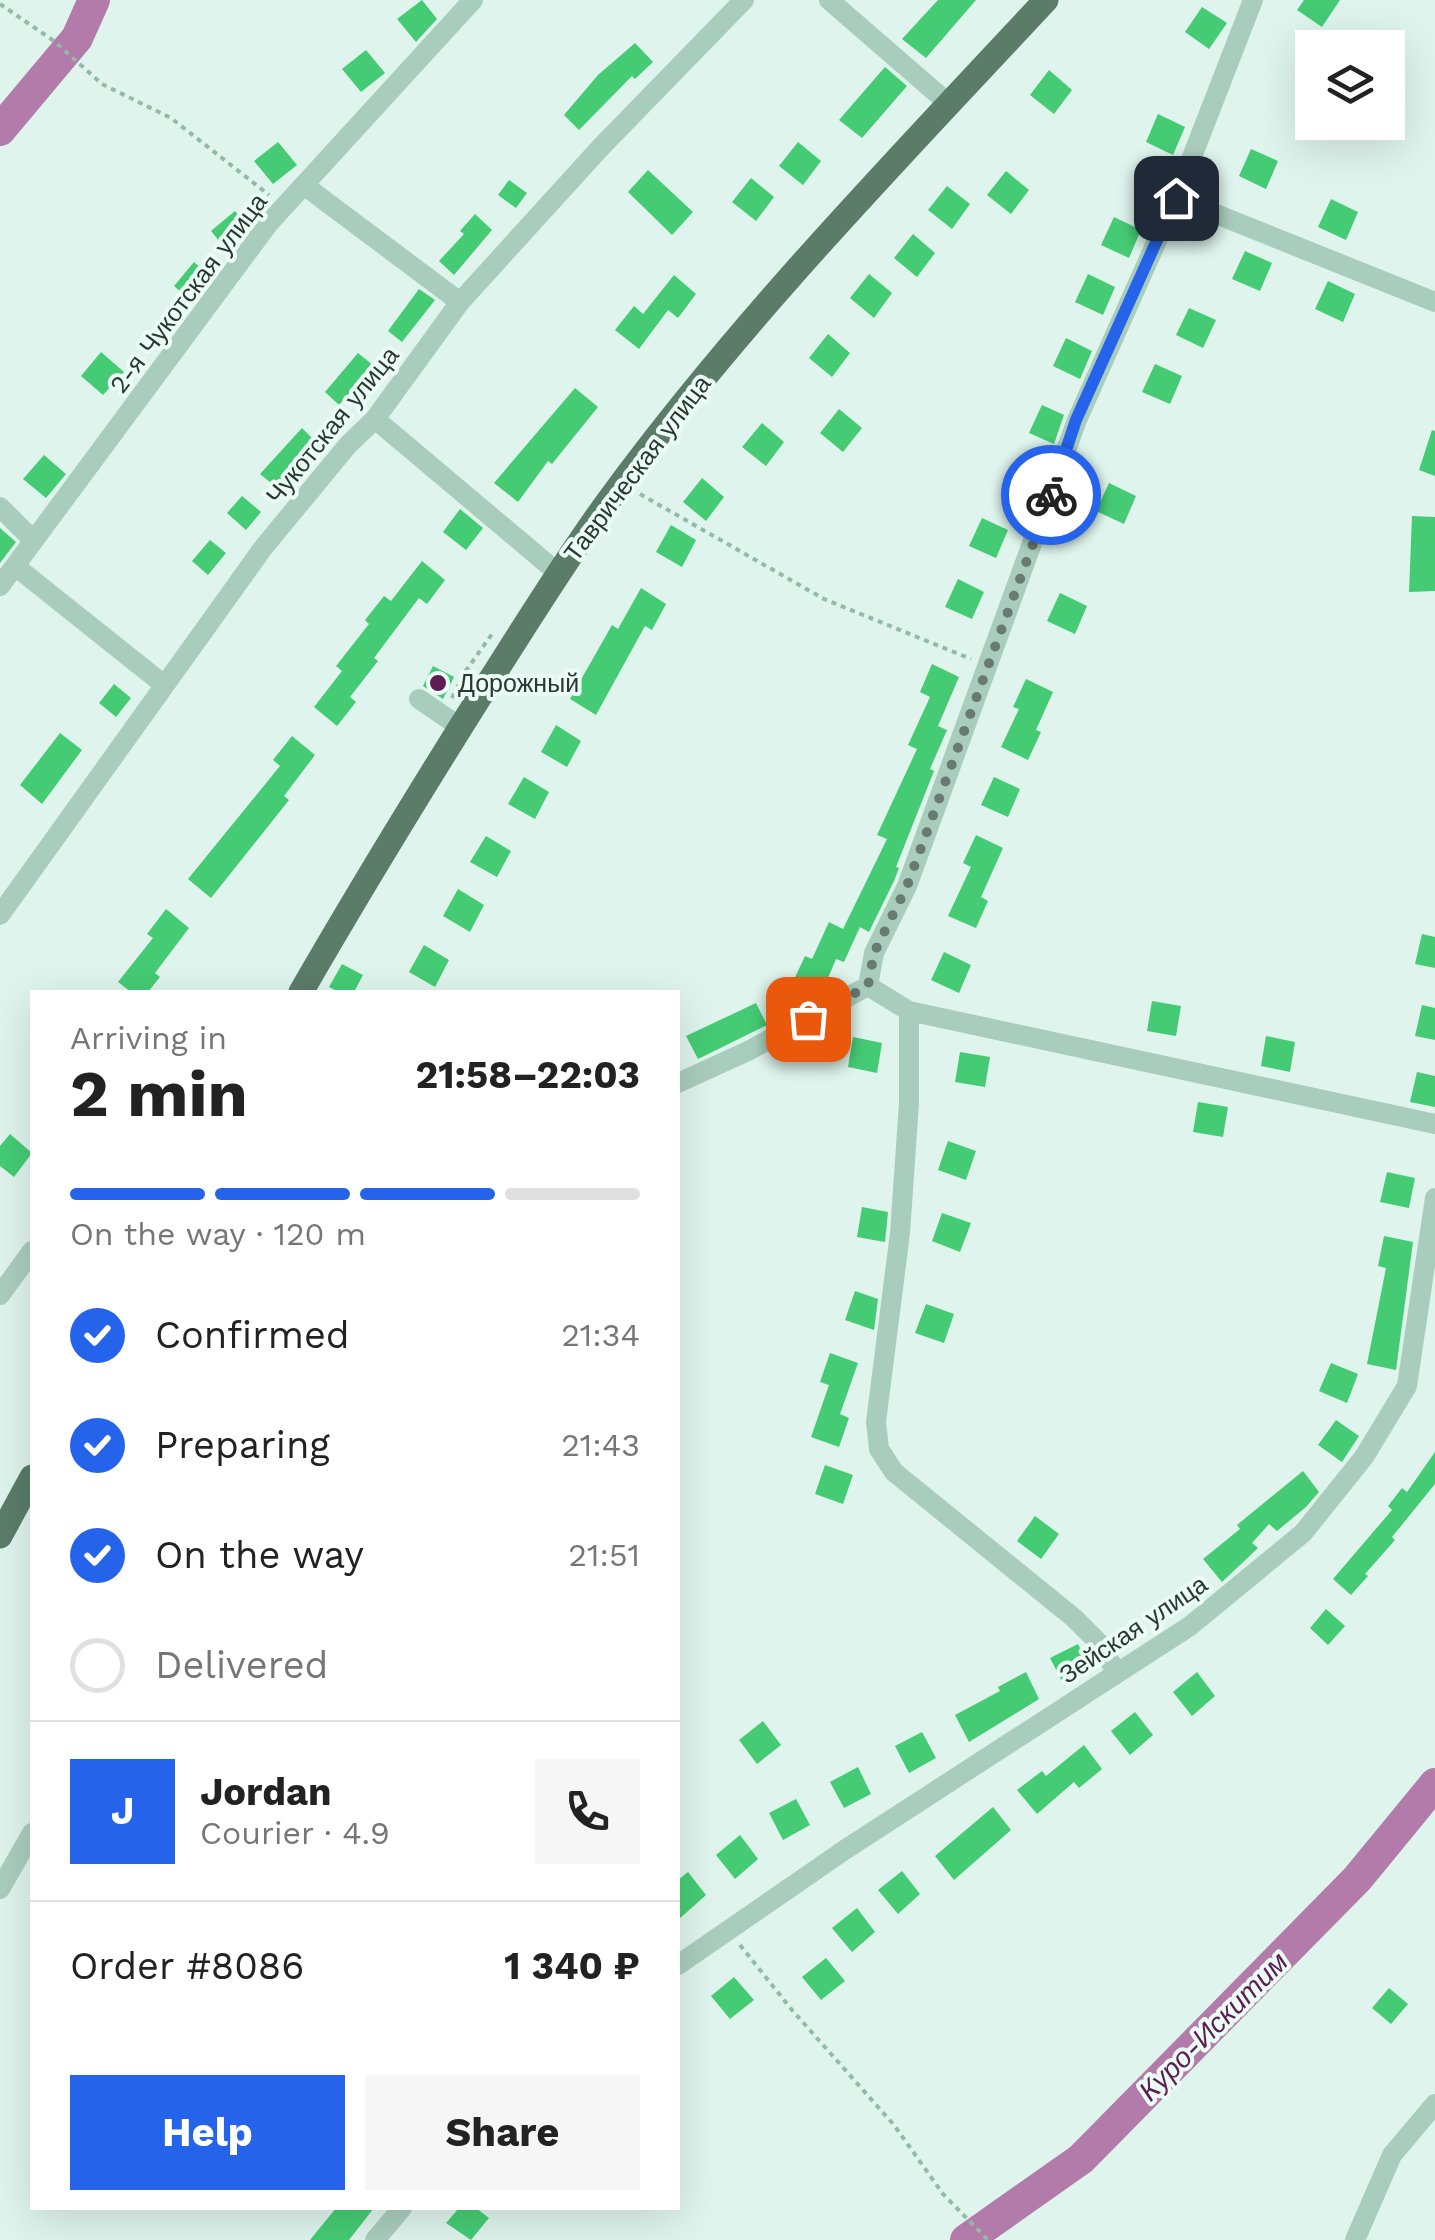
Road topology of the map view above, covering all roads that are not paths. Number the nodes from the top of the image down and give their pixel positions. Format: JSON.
{"nodes":[{"id":1,"x":472,"y":0,"type":"edge"},
{"id":2,"x":744,"y":0,"type":"edge"},
{"id":3,"x":829,"y":0,"type":"edge"},
{"id":4,"x":1046,"y":0,"type":"edge"},
{"id":5,"x":1253,"y":0,"type":"edge"},
{"id":6,"x":949,"y":104,"type":"junction"},
{"id":7,"x":306,"y":186,"type":"junction"},
{"id":8,"x":1176,"y":198,"type":"junction"},
{"id":9,"x":460,"y":302,"type":"junction"},
{"id":10,"x":1435,"y":302,"type":"edge"},
{"id":11,"x":375,"y":419,"type":"junction"},
{"id":12,"x":0,"y":506,"type":"edge"},
{"id":13,"x":32,"y":539,"type":"junction"},
{"id":14,"x":16,"y":566,"type":"junction"},
{"id":15,"x":558,"y":573,"type":"junction"},
{"id":16,"x":0,"y":586,"type":"edge"},
{"id":17,"x":163,"y":684,"type":"junction"},
{"id":18,"x":419,"y":699,"type":"dead end"},
{"id":19,"x":460,"y":727,"type":"junction"},
{"id":20,"x":0,"y":915,"type":"edge"},
{"id":21,"x":868,"y":986,"type":"junction"},
{"id":22,"x":302,"y":990,"type":"edge"},
{"id":23,"x":909,"y":1011,"type":"junction"},
{"id":24,"x":680,"y":1081,"type":"edge"},
{"id":25,"x":1435,"y":1124,"type":"edge"},
{"id":26,"x":1435,"y":1198,"type":"edge"},
{"id":27,"x":30,"y":1254,"type":"edge"},
{"id":28,"x":0,"y":1295,"type":"edge"},
{"id":29,"x":30,"y":1481,"type":"edge"},
{"id":30,"x":0,"y":1536,"type":"edge"},
{"id":31,"x":1117,"y":1673,"type":"junction"},
{"id":32,"x":30,"y":1836,"type":"edge"},
{"id":33,"x":0,"y":1889,"type":"edge"},
{"id":34,"x":680,"y":1964,"type":"edge"},
{"id":35,"x":1435,"y":2104,"type":"edge"},
{"id":36,"x":400,"y":2210,"type":"edge"},
{"id":37,"x":374,"y":2240,"type":"edge"},
{"id":38,"x":1354,"y":2240,"type":"edge"}],
"edges":[{"from":1,"to":7,"type":"street","name":"2-я Чукотская улица"},
{"from":2,"to":9,"type":"street","name":"Чукотская улица"},
{"from":3,"to":6,"type":"street"},
{"from":4,"to":6,"type":"main road","name":"Таврическая улица"},
{"from":5,"to":8,"type":"street"},
{"from":6,"to":15,"type":"main road","name":"Таврическая улица"},
{"from":7,"to":9,"type":"street"},
{"from":7,"to":13,"type":"street","name":"2-я Чукотская улица"},
{"from":8,"to":10,"type":"street"},
{"from":8,"to":21,"type":"street"},
{"from":9,"to":11,"type":"street","name":"Чукотская улица"},
{"from":11,"to":15,"type":"street"},
{"from":11,"to":17,"type":"street","name":"Чукотская улица"},
{"from":12,"to":13,"type":"street"},
{"from":13,"to":14,"type":"street","name":"2-я Чукотская улица"},
{"from":14,"to":16,"type":"street","name":"2-я Чукотская улица"},
{"from":14,"to":17,"type":"street"},
{"from":15,"to":19,"type":"main road","name":"Таврическая улица"},
{"from":17,"to":20,"type":"street","name":"Чукотская улица"},
{"from":18,"to":19,"type":"street"},
{"from":19,"to":22,"type":"main road","name":"Таврическая улица"},
{"from":21,"to":23,"type":"street"},
{"from":21,"to":24,"type":"street"},
{"from":23,"to":25,"type":"street"},
{"from":23,"to":31,"type":"street"},
{"from":26,"to":31,"type":"street","name":"Зейская улица"},
{"from":27,"to":28,"type":"street"},
{"from":29,"to":30,"type":"main road"},
{"from":31,"to":34,"type":"street","name":"Зейская улица"},
{"from":32,"to":33,"type":"street"},
{"from":35,"to":38,"type":"street"},
{"from":36,"to":37,"type":"street"}]}
